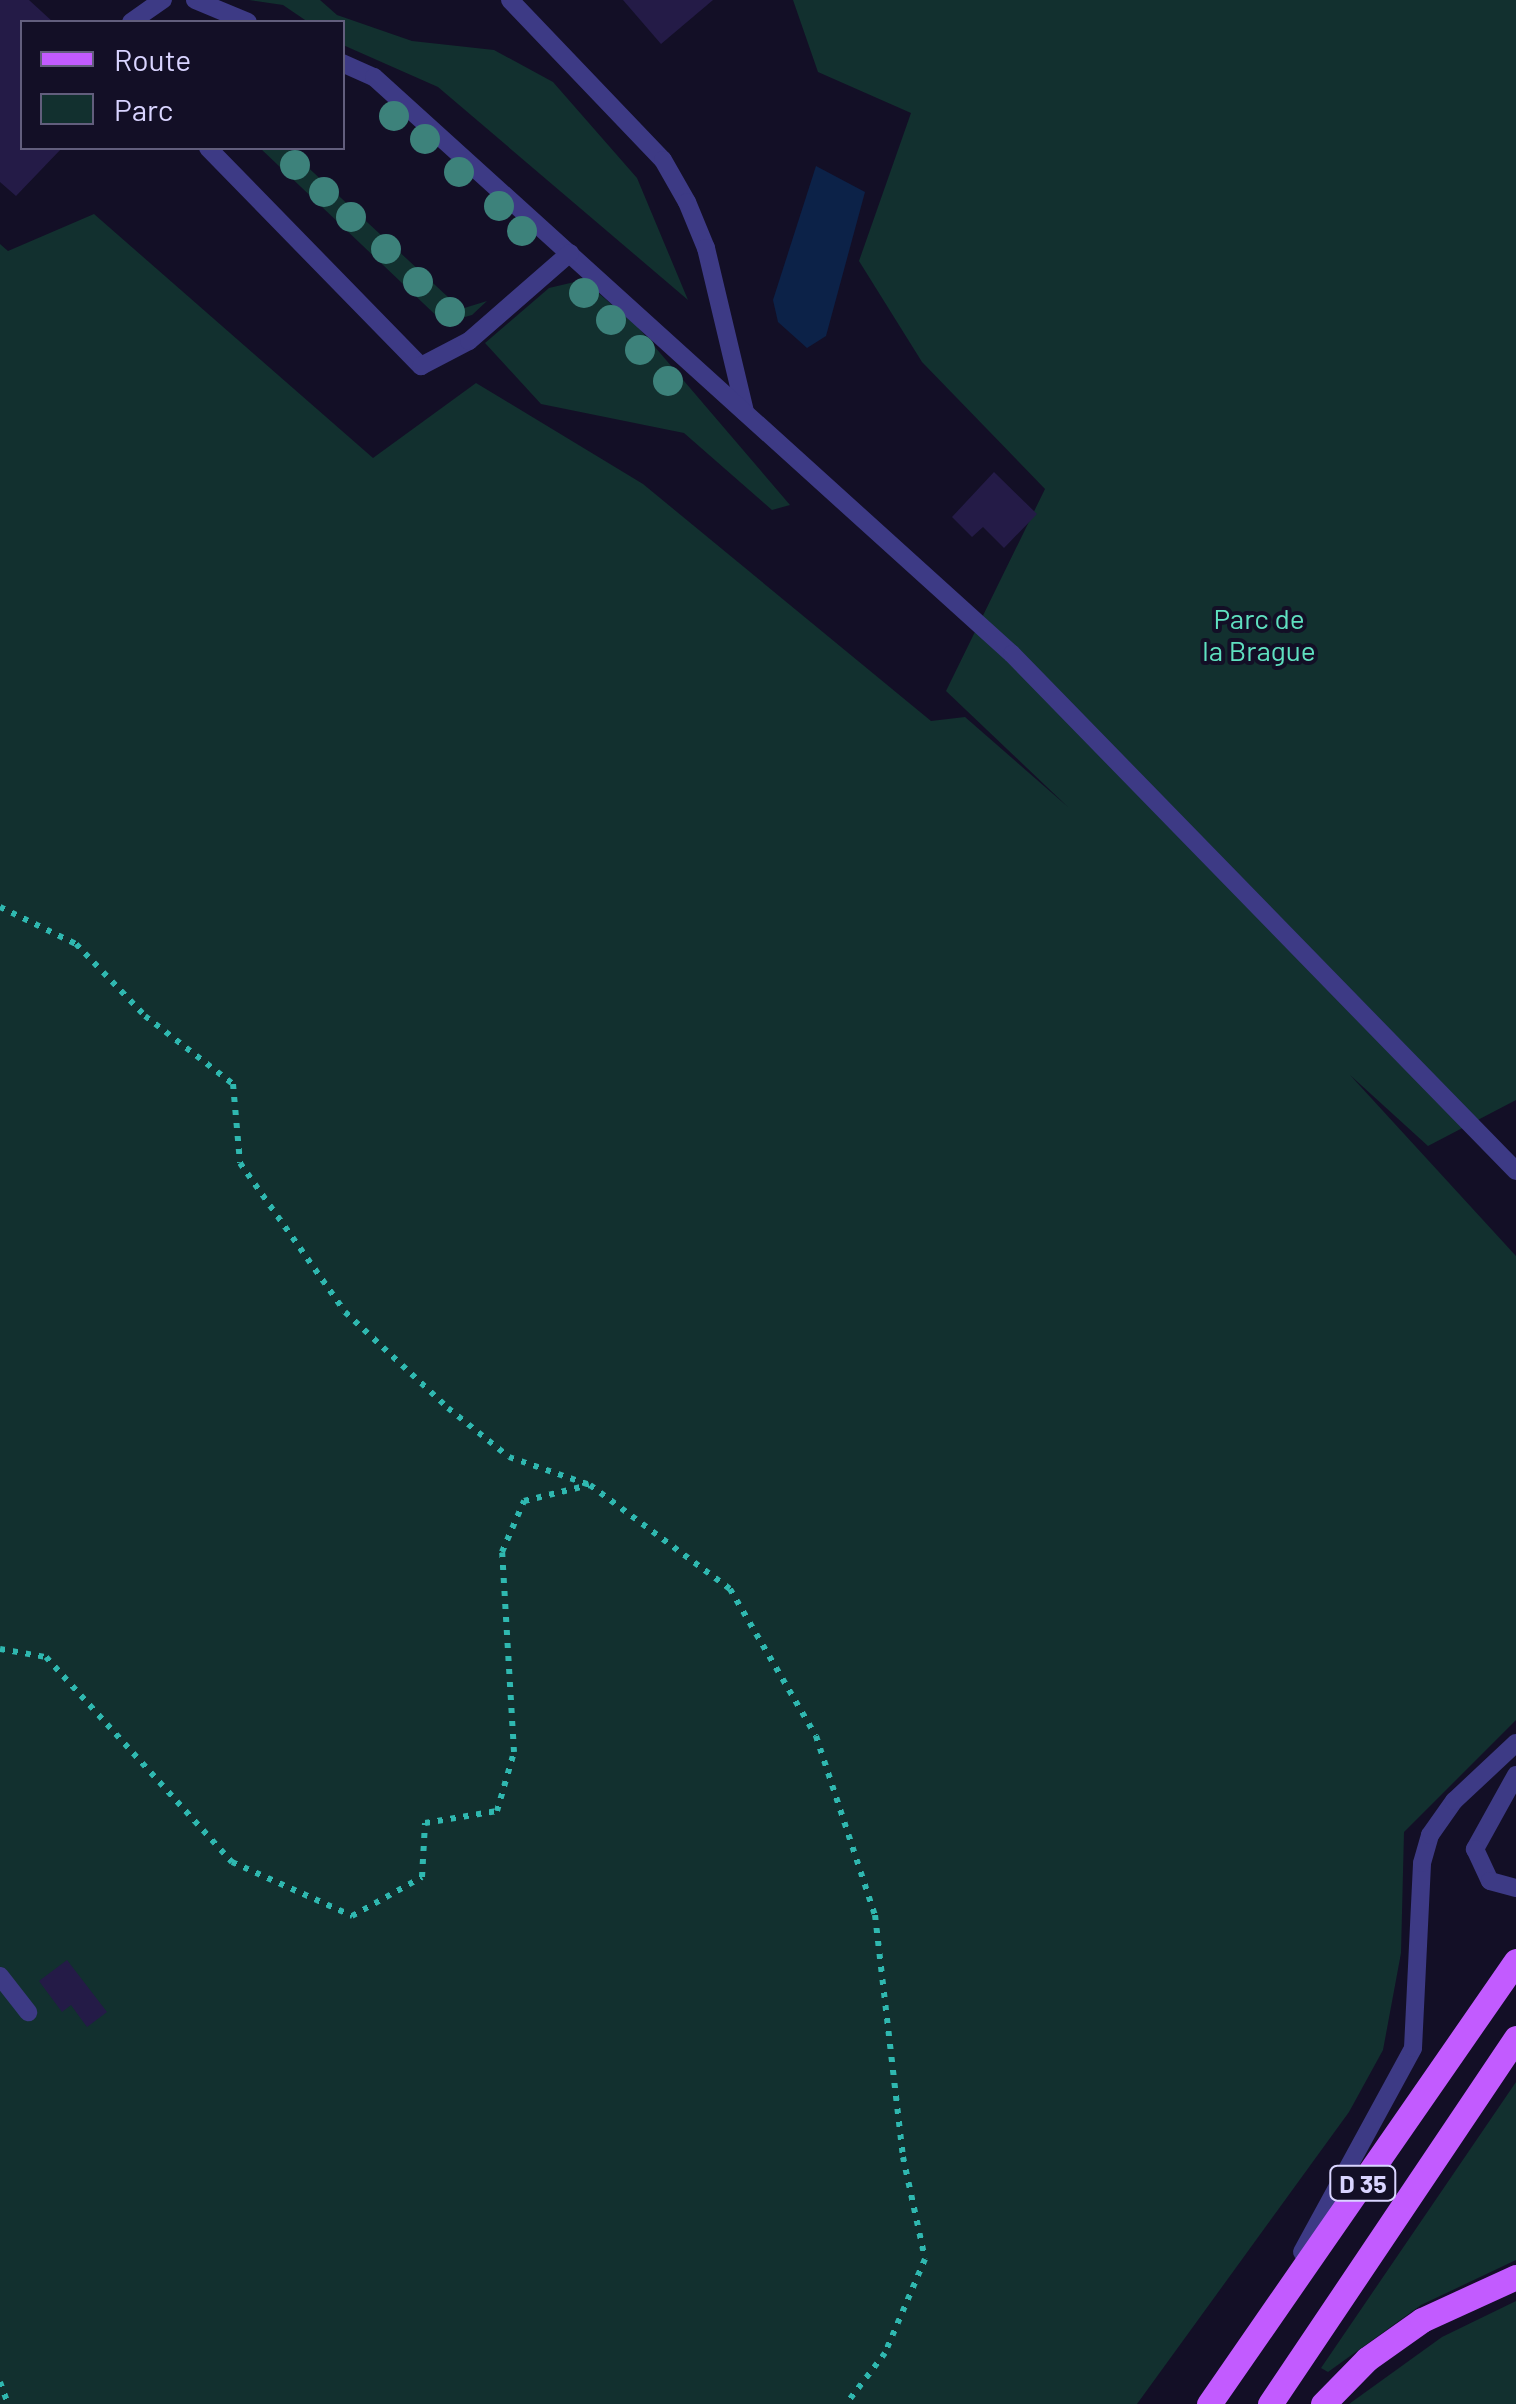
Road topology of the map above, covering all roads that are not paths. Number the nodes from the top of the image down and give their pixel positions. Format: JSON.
{"nodes":[{"id":1,"x":163,"y":0,"type":"edge"},
{"id":2,"x":195,"y":0,"type":"edge"},
{"id":3,"x":510,"y":0,"type":"edge"},
{"id":4,"x":133,"y":20,"type":"edge"},
{"id":5,"x":243,"y":20,"type":"edge"},
{"id":6,"x":345,"y":64,"type":"edge"},
{"id":7,"x":210,"y":150,"type":"edge"},
{"id":8,"x":570,"y":253,"type":"junction"},
{"id":9,"x":745,"y":412,"type":"junction"},
{"id":10,"x":1516,"y":1171,"type":"edge"},
{"id":11,"x":1516,"y":1743,"type":"edge"},
{"id":12,"x":1516,"y":1775,"type":"edge"},
{"id":13,"x":1516,"y":1888,"type":"edge"},
{"id":14,"x":1516,"y":1961,"type":"edge"},
{"id":15,"x":0,"y":1976,"type":"edge"},
{"id":16,"x":28,"y":2012,"type":"dead end"},
{"id":17,"x":1516,"y":2038,"type":"edge"},
{"id":18,"x":1516,"y":2277,"type":"edge"},
{"id":19,"x":1253,"y":2342,"type":"junction"},
{"id":20,"x":1208,"y":2404,"type":"edge"},
{"id":21,"x":1270,"y":2404,"type":"edge"},
{"id":22,"x":1323,"y":2404,"type":"edge"}],
"edges":[{"from":1,"to":4,"type":"lane"},
{"from":2,"to":5,"type":"lane"},
{"from":3,"to":9,"type":"lane"},
{"from":6,"to":8,"type":"lane"},
{"from":7,"to":8,"type":"lane"},
{"from":8,"to":9,"type":"lane"},
{"from":9,"to":10,"type":"lane"},
{"from":11,"to":19,"type":"lane"},
{"from":12,"to":13,"type":"lane"},
{"from":14,"to":19,"type":"main road","number":"D 35"},
{"from":15,"to":16,"type":"lane"},
{"from":17,"to":21,"type":"main road","number":"D 35"},
{"from":18,"to":22,"type":"main road"},
{"from":19,"to":20,"type":"main road","number":"D 35"}]}
